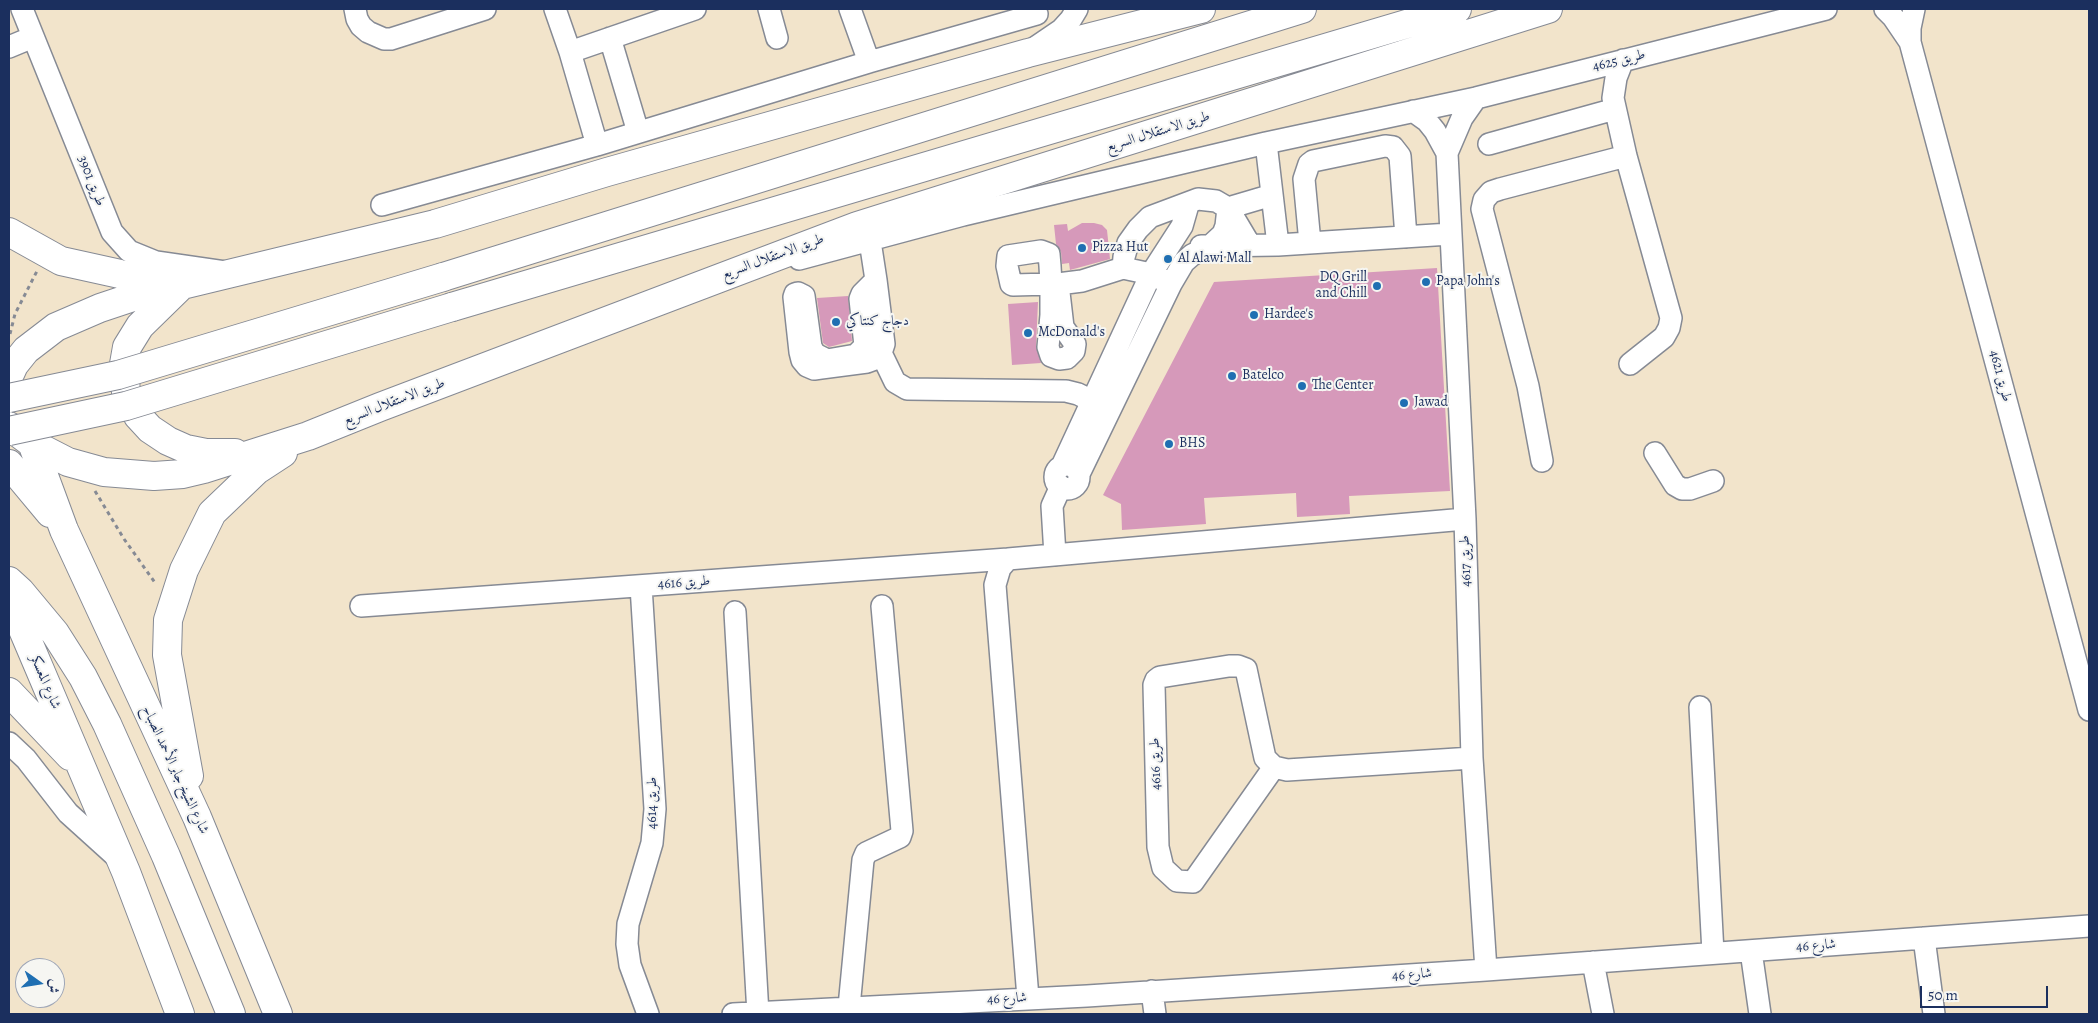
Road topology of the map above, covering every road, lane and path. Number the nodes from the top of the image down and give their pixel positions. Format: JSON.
{"nodes":[{"id":1,"x":22,"y":9,"type":"edge"},
{"id":2,"x":355,"y":9,"type":"edge"},
{"id":3,"x":486,"y":9,"type":"edge"},
{"id":4,"x":555,"y":9,"type":"edge"},
{"id":5,"x":695,"y":9,"type":"edge"},
{"id":6,"x":769,"y":9,"type":"edge"},
{"id":7,"x":850,"y":9,"type":"edge"},
{"id":8,"x":1077,"y":9,"type":"edge"},
{"id":9,"x":1201,"y":9,"type":"edge"},
{"id":10,"x":1302,"y":9,"type":"edge"},
{"id":11,"x":1458,"y":9,"type":"edge"},
{"id":12,"x":1548,"y":9,"type":"edge"},
{"id":13,"x":1826,"y":9,"type":"edge"},
{"id":14,"x":1885,"y":9,"type":"edge"},
{"id":15,"x":1914,"y":9,"type":"edge"},
{"id":16,"x":1037,"y":14,"type":"dead end"},
{"id":17,"x":33,"y":36,"type":"junction"},
{"id":18,"x":610,"y":38,"type":"junction"},
{"id":19,"x":777,"y":38,"type":"dead end"},
{"id":20,"x":1910,"y":42,"type":"junction"},
{"id":21,"x":9,"y":47,"type":"edge"},
{"id":22,"x":570,"y":52,"type":"junction"},
{"id":23,"x":1028,"y":53,"type":"junction"},
{"id":24,"x":1623,"y":60,"type":"junction"},
{"id":25,"x":869,"y":62,"type":"junction"},
{"id":26,"x":1579,"y":71,"type":"junction"},
{"id":27,"x":1476,"y":98,"type":"junction"},
{"id":28,"x":1614,"y":103,"type":"junction"},
{"id":29,"x":1413,"y":111,"type":"junction"},
{"id":30,"x":638,"y":132,"type":"junction"},
{"id":31,"x":1266,"y":143,"type":"junction"},
{"id":32,"x":1489,"y":144,"type":"dead end"},
{"id":33,"x":597,"y":145,"type":"junction"},
{"id":34,"x":1447,"y":153,"type":"junction"},
{"id":35,"x":1626,"y":156,"type":"junction"},
{"id":36,"x":1272,"y":195,"type":"junction"},
{"id":37,"x":382,"y":205,"type":"dead end"},
{"id":38,"x":1188,"y":205,"type":"junction"},
{"id":39,"x":1228,"y":208,"type":"junction"},
{"id":40,"x":1182,"y":226,"type":"junction"},
{"id":41,"x":9,"y":232,"type":"edge"},
{"id":42,"x":1450,"y":234,"type":"junction"},
{"id":43,"x":1406,"y":237,"type":"junction"},
{"id":44,"x":870,"y":241,"type":"junction"},
{"id":45,"x":1310,"y":244,"type":"junction"},
{"id":46,"x":1250,"y":245,"type":"junction"},
{"id":47,"x":1210,"y":246,"type":"junction"},
{"id":48,"x":1278,"y":246,"type":"junction"},
{"id":49,"x":46,"y":253,"type":"junction"},
{"id":50,"x":1123,"y":268,"type":"junction"},
{"id":51,"x":741,"y":269,"type":"junction"},
{"id":52,"x":1151,"y":274,"type":"junction"},
{"id":53,"x":207,"y":279,"type":"junction"},
{"id":54,"x":876,"y":280,"type":"junction"},
{"id":55,"x":1054,"y":284,"type":"dead end"},
{"id":56,"x":1171,"y":284,"type":"junction"},
{"id":57,"x":881,"y":353,"type":"junction"},
{"id":58,"x":1630,"y":364,"type":"dead end"},
{"id":59,"x":11,"y":377,"type":"edge"},
{"id":60,"x":1113,"y":380,"type":"junction"},
{"id":61,"x":9,"y":398,"type":"edge"},
{"id":62,"x":1092,"y":401,"type":"junction"},
{"id":63,"x":9,"y":426,"type":"edge"},
{"id":64,"x":9,"y":431,"type":"edge"},
{"id":65,"x":1089,"y":431,"type":"junction"},
{"id":66,"x":308,"y":436,"type":"junction"},
{"id":67,"x":33,"y":444,"type":"junction"},
{"id":68,"x":259,"y":453,"type":"junction"},
{"id":69,"x":1655,"y":453,"type":"dead end"},
{"id":70,"x":1542,"y":461,"type":"dead end"},
{"id":71,"x":9,"y":464,"type":"edge"},
{"id":72,"x":78,"y":465,"type":"junction"},
{"id":73,"x":1713,"y":481,"type":"dead end"},
{"id":74,"x":1465,"y":519,"type":"junction"},
{"id":75,"x":64,"y":530,"type":"junction"},
{"id":76,"x":1055,"y":555,"type":"junction"},
{"id":77,"x":1008,"y":559,"type":"junction"},
{"id":78,"x":9,"y":581,"type":"edge"},
{"id":79,"x":641,"y":586,"type":"junction"},
{"id":80,"x":9,"y":597,"type":"edge"},
{"id":81,"x":361,"y":606,"type":"dead end"},
{"id":82,"x":882,"y":606,"type":"dead end"},
{"id":83,"x":172,"y":607,"type":"junction"},
{"id":84,"x":735,"y":612,"type":"dead end"},
{"id":85,"x":9,"y":692,"type":"edge"},
{"id":86,"x":1700,"y":706,"type":"dead end"},
{"id":87,"x":2089,"y":710,"type":"edge"},
{"id":88,"x":9,"y":743,"type":"edge"},
{"id":89,"x":1472,"y":758,"type":"junction"},
{"id":90,"x":1274,"y":767,"type":"junction"},
{"id":91,"x":82,"y":768,"type":"junction"},
{"id":92,"x":197,"y":817,"type":"junction"},
{"id":93,"x":120,"y":860,"type":"junction"},
{"id":94,"x":2089,"y":926,"type":"edge"},
{"id":95,"x":1924,"y":938,"type":"junction"},
{"id":96,"x":1751,"y":951,"type":"junction"},
{"id":97,"x":1713,"y":953,"type":"junction"},
{"id":98,"x":1593,"y":962,"type":"junction"},
{"id":99,"x":1486,"y":970,"type":"junction"},
{"id":100,"x":1152,"y":991,"type":"junction"},
{"id":101,"x":1028,"y":998,"type":"junction"},
{"id":102,"x":848,"y":1007,"type":"junction"},
{"id":103,"x":877,"y":1010,"type":"edge"},
{"id":104,"x":180,"y":1014,"type":"edge"},
{"id":105,"x":231,"y":1014,"type":"edge"},
{"id":106,"x":278,"y":1014,"type":"edge"},
{"id":107,"x":648,"y":1014,"type":"edge"},
{"id":108,"x":734,"y":1014,"type":"edge"},
{"id":109,"x":758,"y":1014,"type":"edge"},
{"id":110,"x":1155,"y":1014,"type":"edge"},
{"id":111,"x":1603,"y":1014,"type":"edge"},
{"id":112,"x":1760,"y":1014,"type":"edge"},
{"id":113,"x":1934,"y":1014,"type":"edge"}],
"edges":[{"from":1,"to":17,"type":"street","name":"طريق 3901"},
{"from":2,"to":3,"type":"street"},
{"from":4,"to":22,"type":"street"},
{"from":5,"to":18,"type":"street"},
{"from":6,"to":19,"type":"street"},
{"from":7,"to":25,"type":"street"},
{"from":8,"to":23,"type":"street"},
{"from":9,"to":23,"type":"main road"},
{"from":10,"to":61,"type":"main road","bridge":true},
{"from":11,"to":64,"type":"main road","bridge":true},
{"from":12,"to":51,"type":"main road","name":"طريق الاستقلال السريع"},
{"from":13,"to":24,"type":"street","name":"طريق 4625"},
{"from":14,"to":20,"type":"street","name":"طريق 4621"},
{"from":15,"to":20,"type":"street","name":"طريق 4621"},
{"from":16,"to":25,"type":"street"},
{"from":17,"to":21,"type":"street"},
{"from":17,"to":53,"type":"street","name":"طريق 3901"},
{"from":18,"to":22,"type":"street"},
{"from":18,"to":30,"type":"street"},
{"from":20,"to":87,"type":"street","name":"طريق 4621"},
{"from":22,"to":33,"type":"street"},
{"from":23,"to":53,"type":"main road"},
{"from":24,"to":26,"type":"street","name":"طريق 4625"},
{"from":24,"to":28,"type":"street"},
{"from":25,"to":30,"type":"street"},
{"from":26,"to":27,"type":"street","name":"طريق 4625"},
{"from":26,"to":28,"type":"street"},
{"from":27,"to":29,"type":"street","name":"طريق 4625"},
{"from":27,"to":34,"type":"street","name":"طريق 4617"},
{"from":28,"to":32,"type":"street"},
{"from":28,"to":35,"type":"street"},
{"from":29,"to":31,"type":"street","name":"طريق 4625"},
{"from":29,"to":34,"type":"street","name":"طريق 4617"},
{"from":30,"to":33,"type":"street"},
{"from":31,"to":36,"type":"street"},
{"from":31,"to":44,"type":"street","name":"طريق 4625"},
{"from":33,"to":37,"type":"street"},
{"from":34,"to":42,"type":"street","name":"طريق 4617"},
{"from":35,"to":58,"type":"street"},
{"from":35,"to":70,"type":"street"},
{"from":36,"to":39,"type":"street"},
{"from":36,"to":48,"type":"street"},
{"from":38,"to":39,"type":"street"},
{"from":38,"to":40,"type":"street"},
{"from":38,"to":50,"type":"street"},
{"from":39,"to":46,"type":"street"},
{"from":39,"to":47,"type":"street"},
{"from":40,"to":47,"type":"street"},
{"from":40,"to":52,"type":"street"},
{"from":41,"to":49,"type":"main road"},
{"from":42,"to":43,"type":"street"},
{"from":42,"to":74,"type":"street","name":"طريق 4617"},
{"from":43,"to":45,"type":"street"},
{"from":43,"to":45,"type":"street"},
{"from":44,"to":51,"type":"street","name":"طريق 4625"},
{"from":44,"to":54,"type":"street"},
{"from":45,"to":48,"type":"street"},
{"from":46,"to":47,"type":"street"},
{"from":46,"to":48,"type":"street"},
{"from":47,"to":56,"type":"street"},
{"from":49,"to":53,"type":"main road"},
{"from":49,"to":59,"type":"path"},
{"from":50,"to":52,"type":"street"},
{"from":50,"to":55,"type":"street"},
{"from":51,"to":66,"type":"main road","name":"طريق الاستقلال السريع"},
{"from":52,"to":56,"type":"street"},
{"from":52,"to":60,"type":"street"},
{"from":53,"to":59,"type":"main road"},
{"from":53,"to":68,"type":"main road"},
{"from":54,"to":57,"type":"street"},
{"from":54,"to":57,"type":"street"},
{"from":56,"to":60,"type":"street"},
{"from":57,"to":62,"type":"street"},
{"from":59,"to":67,"type":"main road"},
{"from":60,"to":62,"type":"street"},
{"from":60,"to":65,"type":"street"},
{"from":62,"to":65,"type":"street"},
{"from":63,"to":67,"type":"main road","name":"طريق الاستقلال السريع"},
{"from":65,"to":76,"type":"street"},
{"from":66,"to":68,"type":"main road","name":"طريق الاستقلال السريع"},
{"from":66,"to":83,"type":"main road"},
{"from":67,"to":72,"type":"main road","name":"طريق الاستقلال السريع"},
{"from":67,"to":75,"type":"main road"},
{"from":68,"to":72,"type":"main road","name":"طريق الاستقلال السريع"},
{"from":69,"to":73,"type":"street"},
{"from":71,"to":75,"type":"main road"},
{"from":72,"to":83,"type":"path"},
{"from":74,"to":76,"type":"street","name":"طريق 4616"},
{"from":74,"to":89,"type":"street","name":"طريق 4617"},
{"from":75,"to":92,"type":"main road","name":"شارع الشيخ جابر الأحمد الصباح"},
{"from":76,"to":77,"type":"street","name":"طريق 4616"},
{"from":77,"to":79,"type":"street","name":"طريق 4616"},
{"from":77,"to":101,"type":"street"},
{"from":78,"to":105,"type":"main road"},
{"from":79,"to":81,"type":"street","name":"طريق 4616"},
{"from":79,"to":107,"type":"street","name":"طريق 4614"},
{"from":80,"to":91,"type":"main road","name":"شارع المعسكر"},
{"from":82,"to":102,"type":"street"},
{"from":83,"to":92,"type":"main road"},
{"from":84,"to":109,"type":"street"},
{"from":85,"to":91,"type":"main road"},
{"from":86,"to":97,"type":"street"},
{"from":88,"to":93,"type":"street"},
{"from":89,"to":90,"type":"street"},
{"from":89,"to":99,"type":"street","name":"طريق 4617"},
{"from":90,"to":90,"type":"street","name":"طريق 4616"},
{"from":91,"to":93,"type":"main road"},
{"from":92,"to":106,"type":"main road","name":"شارع الشيخ جابر الأحمد الصباح"},
{"from":93,"to":104,"type":"main road"},
{"from":94,"to":95,"type":"street","name":"شارع 46"},
{"from":95,"to":96,"type":"street","name":"شارع 46"},
{"from":95,"to":113,"type":"street"},
{"from":96,"to":97,"type":"street","name":"شارع 46"},
{"from":96,"to":112,"type":"street"},
{"from":97,"to":98,"type":"street","name":"شارع 46"},
{"from":98,"to":99,"type":"street","name":"شارع 46"},
{"from":98,"to":111,"type":"street"},
{"from":99,"to":100,"type":"street","name":"شارع 46"},
{"from":100,"to":101,"type":"street","name":"شارع 46"},
{"from":100,"to":110,"type":"street"},
{"from":101,"to":103,"type":"street","name":"شارع 46"},
{"from":102,"to":103,"type":"street","name":"شارع 46"},
{"from":102,"to":109,"type":"street","name":"شارع 46"},
{"from":108,"to":109,"type":"street","name":"شارع 46"}]}
